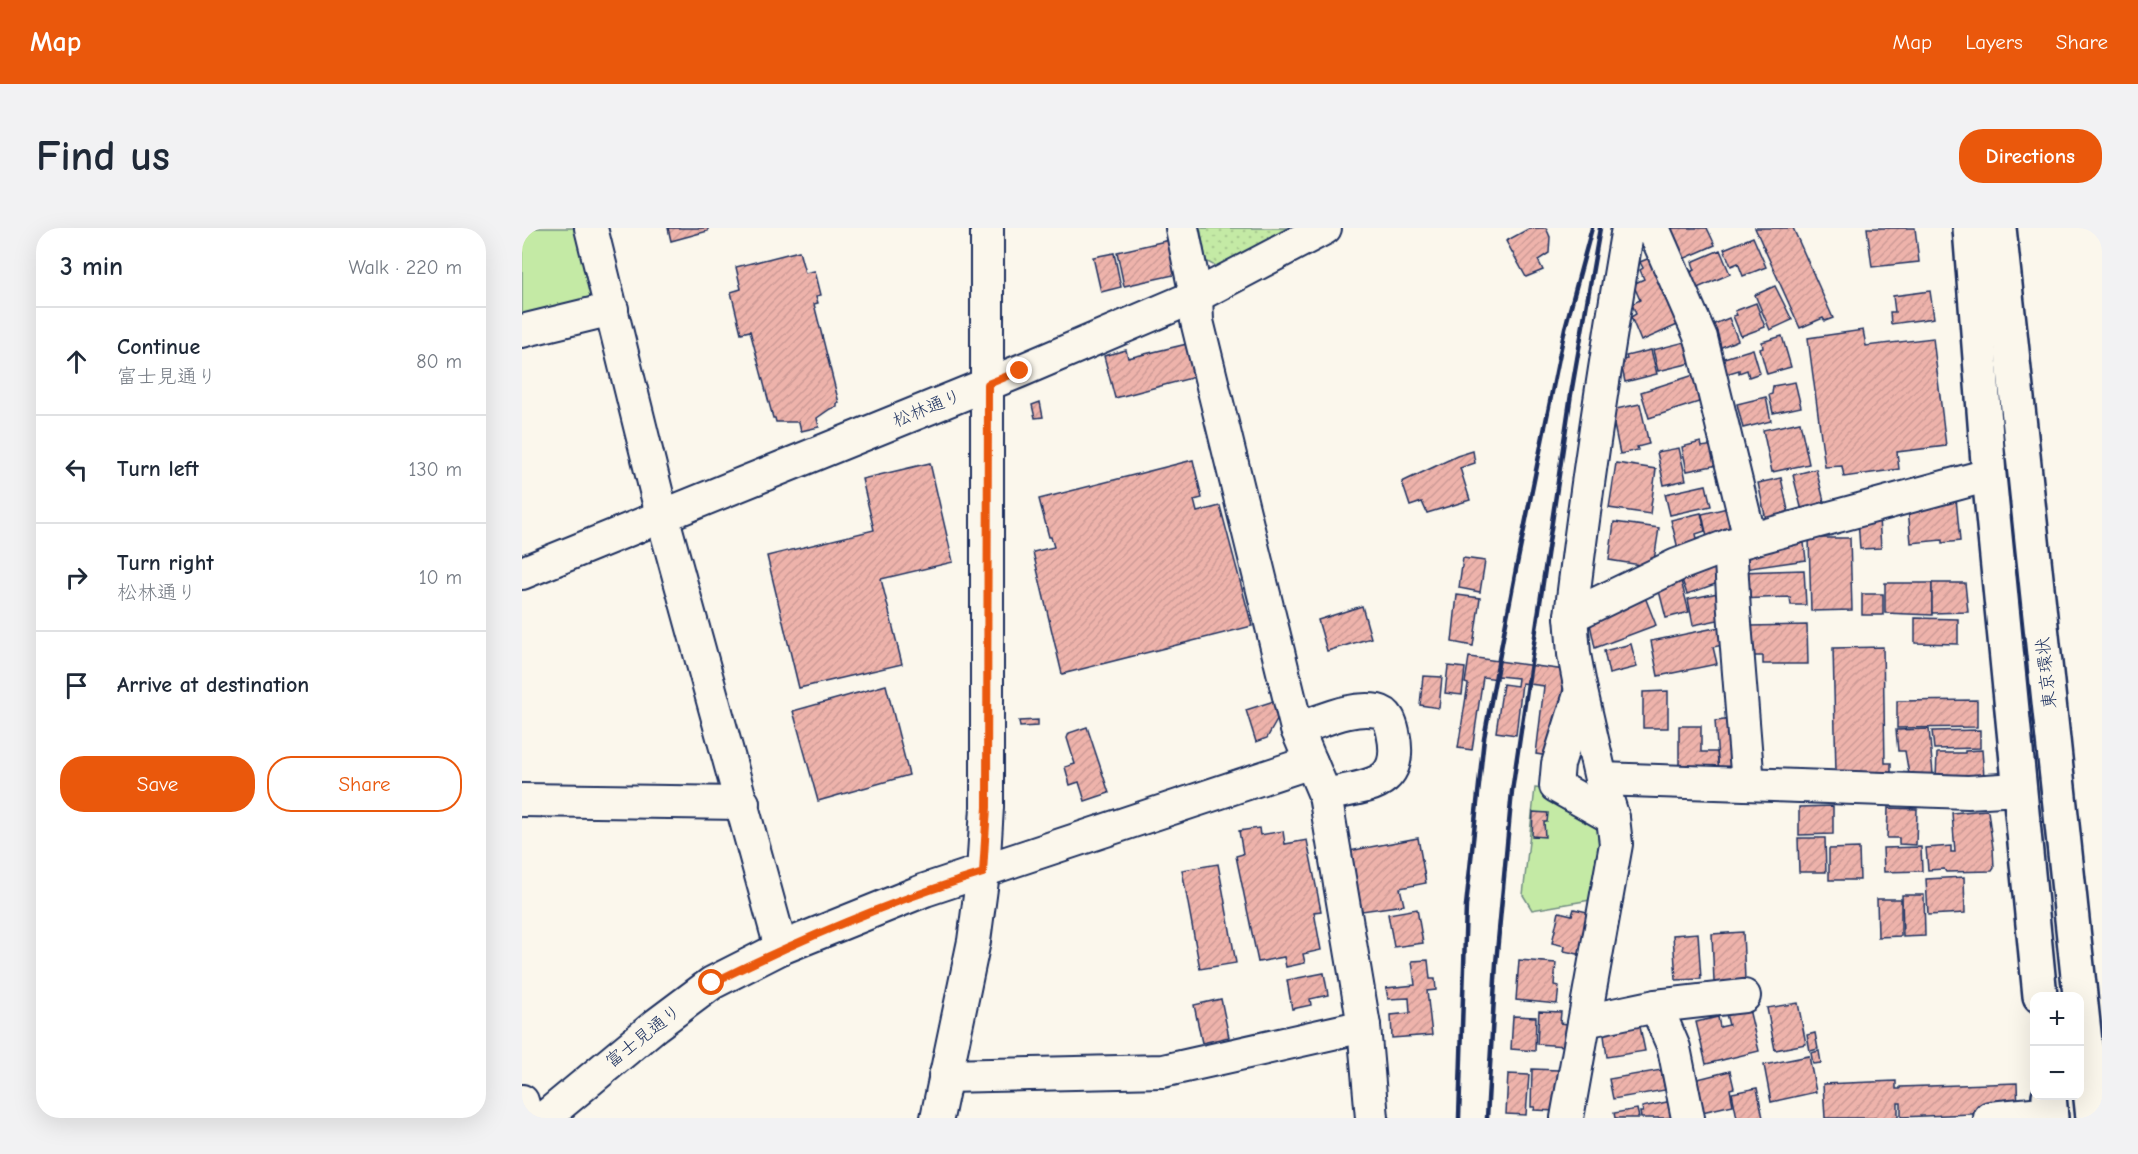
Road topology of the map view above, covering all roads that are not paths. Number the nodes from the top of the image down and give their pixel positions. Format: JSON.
{"nodes":[{"id":1,"x":591,"y":228,"type":"edge"},
{"id":2,"x":987,"y":228,"type":"edge"},
{"id":3,"x":1182,"y":228,"type":"edge"},
{"id":4,"x":1325,"y":228,"type":"edge"},
{"id":5,"x":1628,"y":228,"type":"edge"},
{"id":6,"x":1653,"y":228,"type":"edge"},
{"id":7,"x":1970,"y":228,"type":"edge"},
{"id":8,"x":1998,"y":228,"type":"edge"},
{"id":9,"x":1196,"y":296,"type":"junction"},
{"id":10,"x":612,"y":309,"type":"junction"},
{"id":11,"x":522,"y":331,"type":"edge"},
{"id":12,"x":988,"y":384,"type":"junction"},
{"id":13,"x":1989,"y":475,"type":"junction"},
{"id":14,"x":663,"y":515,"type":"junction"},
{"id":15,"x":1740,"y":542,"type":"junction"},
{"id":16,"x":522,"y":573,"type":"edge"},
{"id":17,"x":1571,"y":616,"type":"junction"},
{"id":18,"x":1581,"y":691,"type":"junction"},
{"id":19,"x":1297,"y":729,"type":"junction"},
{"id":20,"x":1311,"y":762,"type":"junction"},
{"id":21,"x":1600,"y":779,"type":"junction"},
{"id":22,"x":1748,"y":784,"type":"junction"},
{"id":23,"x":2019,"y":789,"type":"junction"},
{"id":24,"x":1325,"y":795,"type":"junction"},
{"id":25,"x":522,"y":800,"type":"edge"},
{"id":26,"x":743,"y":803,"type":"junction"},
{"id":27,"x":1612,"y":818,"type":"junction"},
{"id":28,"x":983,"y":873,"type":"junction"},
{"id":29,"x":781,"y":948,"type":"junction"},
{"id":30,"x":2040,"y":992,"type":"edge"},
{"id":31,"x":1744,"y":996,"type":"dead end"},
{"id":32,"x":1656,"y":1006,"type":"junction"},
{"id":33,"x":1585,"y":1021,"type":"junction"},
{"id":34,"x":1364,"y":1026,"type":"junction"},
{"id":35,"x":945,"y":1076,"type":"junction"},
{"id":36,"x":522,"y":1101,"type":"edge"},
{"id":37,"x":2051,"y":1108,"type":"edge"},
{"id":38,"x":527,"y":1118,"type":"edge"},
{"id":39,"x":544,"y":1118,"type":"edge"},
{"id":40,"x":937,"y":1118,"type":"edge"},
{"id":41,"x":1372,"y":1118,"type":"edge"},
{"id":42,"x":1567,"y":1118,"type":"edge"},
{"id":43,"x":1688,"y":1118,"type":"edge"},
{"id":44,"x":1990,"y":1118,"type":"edge"},
{"id":45,"x":2093,"y":1118,"type":"edge"}],
"edges":[{"from":1,"to":10,"type":"street"},
{"from":2,"to":12,"type":"street"},
{"from":3,"to":9,"type":"street"},
{"from":4,"to":9,"type":"street","name":"松林通り"},
{"from":5,"to":17,"type":"street"},
{"from":6,"to":15,"type":"street"},
{"from":7,"to":13,"type":"highway","name":"東京環状"},
{"from":8,"to":45,"type":"highway","name":"東京環状"},
{"from":9,"to":12,"type":"street","name":"松林通り"},
{"from":9,"to":19,"type":"street"},
{"from":10,"to":11,"type":"street"},
{"from":10,"to":14,"type":"street"},
{"from":12,"to":14,"type":"street","name":"松林通り"},
{"from":12,"to":28,"type":"street"},
{"from":13,"to":15,"type":"street"},
{"from":13,"to":23,"type":"highway","name":"東京環状"},
{"from":14,"to":16,"type":"street","name":"松林通り"},
{"from":14,"to":26,"type":"street"},
{"from":15,"to":17,"type":"street"},
{"from":15,"to":22,"type":"street"},
{"from":17,"to":18,"type":"street"},
{"from":18,"to":21,"type":"street"},
{"from":18,"to":27,"type":"street"},
{"from":19,"to":20,"type":"street"},
{"from":19,"to":24,"type":"street"},
{"from":20,"to":24,"type":"street"},
{"from":20,"to":28,"type":"street","name":"富士見通り"},
{"from":21,"to":22,"type":"street"},
{"from":21,"to":27,"type":"street"},
{"from":22,"to":23,"type":"street"},
{"from":23,"to":30,"type":"highway","name":"東京環状"},
{"from":24,"to":34,"type":"street"},
{"from":25,"to":26,"type":"street"},
{"from":26,"to":29,"type":"street"},
{"from":27,"to":33,"type":"street"},
{"from":28,"to":29,"type":"street","name":"富士見通り"},
{"from":28,"to":35,"type":"street"},
{"from":29,"to":39,"type":"street","name":"富士見通り"},
{"from":31,"to":32,"type":"street"},
{"from":32,"to":33,"type":"street"},
{"from":32,"to":43,"type":"street"},
{"from":33,"to":42,"type":"street"},
{"from":34,"to":35,"type":"street"},
{"from":34,"to":41,"type":"street"},
{"from":35,"to":40,"type":"street"},
{"from":36,"to":38,"type":"street"},
{"from":37,"to":44,"type":"street"}]}
